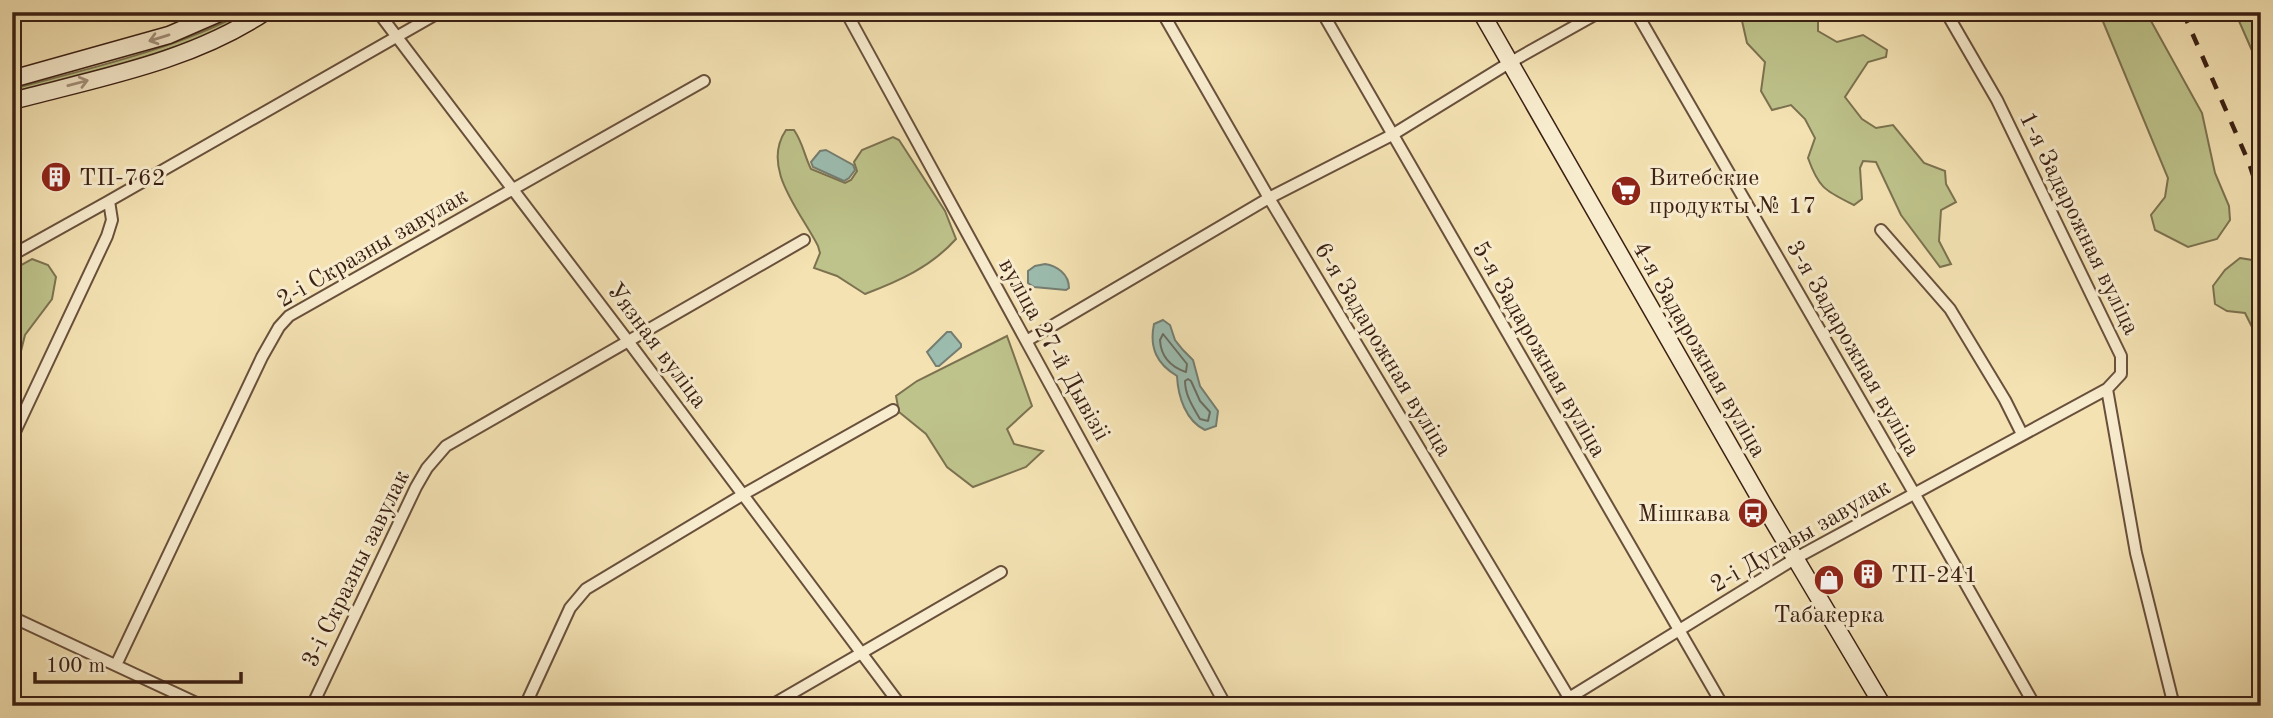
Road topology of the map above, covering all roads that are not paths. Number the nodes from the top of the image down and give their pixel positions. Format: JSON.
{"nodes":[{"id":1,"x":222,"y":12,"type":"edge"},
{"id":2,"x":265,"y":12,"type":"edge"},
{"id":3,"x":378,"y":12,"type":"edge"},
{"id":4,"x":440,"y":12,"type":"edge"},
{"id":5,"x":846,"y":12,"type":"edge"},
{"id":6,"x":1162,"y":12,"type":"edge"},
{"id":7,"x":1322,"y":12,"type":"edge"},
{"id":8,"x":1481,"y":12,"type":"edge"},
{"id":9,"x":1600,"y":12,"type":"edge"},
{"id":10,"x":1636,"y":12,"type":"edge"},
{"id":11,"x":1946,"y":12,"type":"edge"},
{"id":12,"x":396,"y":37,"type":"junction"},
{"id":13,"x":1510,"y":62,"type":"junction"},
{"id":14,"x":12,"y":79,"type":"edge"},
{"id":15,"x":704,"y":81,"type":"dead end"},
{"id":16,"x":12,"y":101,"type":"edge"},
{"id":17,"x":1392,"y":135,"type":"junction"},
{"id":18,"x":513,"y":190,"type":"junction"},
{"id":19,"x":1269,"y":198,"type":"junction"},
{"id":20,"x":109,"y":201,"type":"junction"},
{"id":21,"x":1881,"y":230,"type":"dead end"},
{"id":22,"x":804,"y":240,"type":"dead end"},
{"id":23,"x":12,"y":255,"type":"edge"},
{"id":24,"x":1028,"y":340,"type":"junction"},
{"id":25,"x":628,"y":341,"type":"junction"},
{"id":26,"x":2107,"y":389,"type":"junction"},
{"id":27,"x":893,"y":410,"type":"dead end"},
{"id":28,"x":2022,"y":434,"type":"junction"},
{"id":29,"x":12,"y":438,"type":"edge"},
{"id":30,"x":1914,"y":493,"type":"junction"},
{"id":31,"x":744,"y":494,"type":"junction"},
{"id":32,"x":1796,"y":558,"type":"junction"},
{"id":33,"x":1001,"y":572,"type":"dead end"},
{"id":34,"x":12,"y":617,"type":"edge"},
{"id":35,"x":1679,"y":631,"type":"junction"},
{"id":36,"x":861,"y":653,"type":"junction"},
{"id":37,"x":116,"y":665,"type":"junction"},
{"id":38,"x":1572,"y":702,"type":"edge"},
{"id":39,"x":204,"y":706,"type":"edge"},
{"id":40,"x":312,"y":706,"type":"edge"},
{"id":41,"x":525,"y":706,"type":"edge"},
{"id":42,"x":770,"y":706,"type":"edge"},
{"id":43,"x":901,"y":706,"type":"edge"},
{"id":44,"x":1226,"y":706,"type":"edge"},
{"id":45,"x":1556,"y":706,"type":"edge"},
{"id":46,"x":1723,"y":706,"type":"edge"},
{"id":47,"x":1883,"y":706,"type":"edge"},
{"id":48,"x":2035,"y":706,"type":"edge"},
{"id":49,"x":2174,"y":706,"type":"edge"}],
"edges":[{"from":1,"to":14,"type":"main road","one_way":true},
{"from":16,"to":2,"type":"main road","one_way":true},
{"from":3,"to":12,"type":"street","name":"Уязная вуліца"},
{"from":4,"to":12,"type":"street"},
{"from":5,"to":24,"type":"street","name":"вуліца 27-й Дывізіі"},
{"from":6,"to":19,"type":"street","name":"6-я Задарожная вуліца"},
{"from":7,"to":17,"type":"street","name":"5-я Задарожная вуліца"},
{"from":8,"to":13,"type":"main road","name":"4-я Задарожная вуліца"},
{"from":9,"to":13,"type":"street"},
{"from":10,"to":30,"type":"street","name":"3-я Задарожная вуліца"},
{"from":11,"to":26,"type":"street","name":"1-я Задарожная вуліца"},
{"from":12,"to":18,"type":"street","name":"Уязная вуліца"},
{"from":12,"to":20,"type":"street"},
{"from":13,"to":17,"type":"street"},
{"from":13,"to":32,"type":"main road","name":"4-я Задарожная вуліца"},
{"from":15,"to":18,"type":"street","name":"2-і Скразны завулак"},
{"from":17,"to":19,"type":"street"},
{"from":17,"to":35,"type":"street","name":"5-я Задарожная вуліца"},
{"from":18,"to":25,"type":"street","name":"Уязная вуліца"},
{"from":18,"to":37,"type":"street","name":"2-і Скразны завулак"},
{"from":19,"to":24,"type":"street"},
{"from":19,"to":38,"type":"street","name":"6-я Задарожная вуліца"},
{"from":20,"to":23,"type":"street"},
{"from":20,"to":29,"type":"street"},
{"from":21,"to":28,"type":"street"},
{"from":22,"to":25,"type":"street","name":"3-і Скразны завулак"},
{"from":24,"to":44,"type":"street","name":"вуліца 27-й Дывізіі"},
{"from":25,"to":31,"type":"street","name":"Уязная вуліца"},
{"from":25,"to":40,"type":"street","name":"3-і Скразны завулак"},
{"from":26,"to":28,"type":"street","name":"2-і Дугавы завулак"},
{"from":26,"to":49,"type":"street"},
{"from":27,"to":31,"type":"street"},
{"from":28,"to":30,"type":"street","name":"2-і Дугавы завулак"},
{"from":30,"to":32,"type":"street","name":"2-і Дугавы завулак"},
{"from":30,"to":48,"type":"street","name":"3-я Задарожная вуліца"},
{"from":31,"to":36,"type":"street","name":"Уязная вуліца"},
{"from":31,"to":41,"type":"street"},
{"from":32,"to":35,"type":"street","name":"2-і Дугавы завулак"},
{"from":32,"to":47,"type":"main road","name":"4-я Задарожная вуліца"},
{"from":33,"to":36,"type":"street"},
{"from":34,"to":37,"type":"street"},
{"from":35,"to":38,"type":"street","name":"2-і Дугавы завулак"},
{"from":35,"to":46,"type":"street","name":"5-я Задарожная вуліца"},
{"from":36,"to":42,"type":"street"},
{"from":36,"to":43,"type":"street","name":"Уязная вуліца"},
{"from":37,"to":39,"type":"street"},
{"from":38,"to":45,"type":"street","name":"2-і Дугавы завулак"}]}
